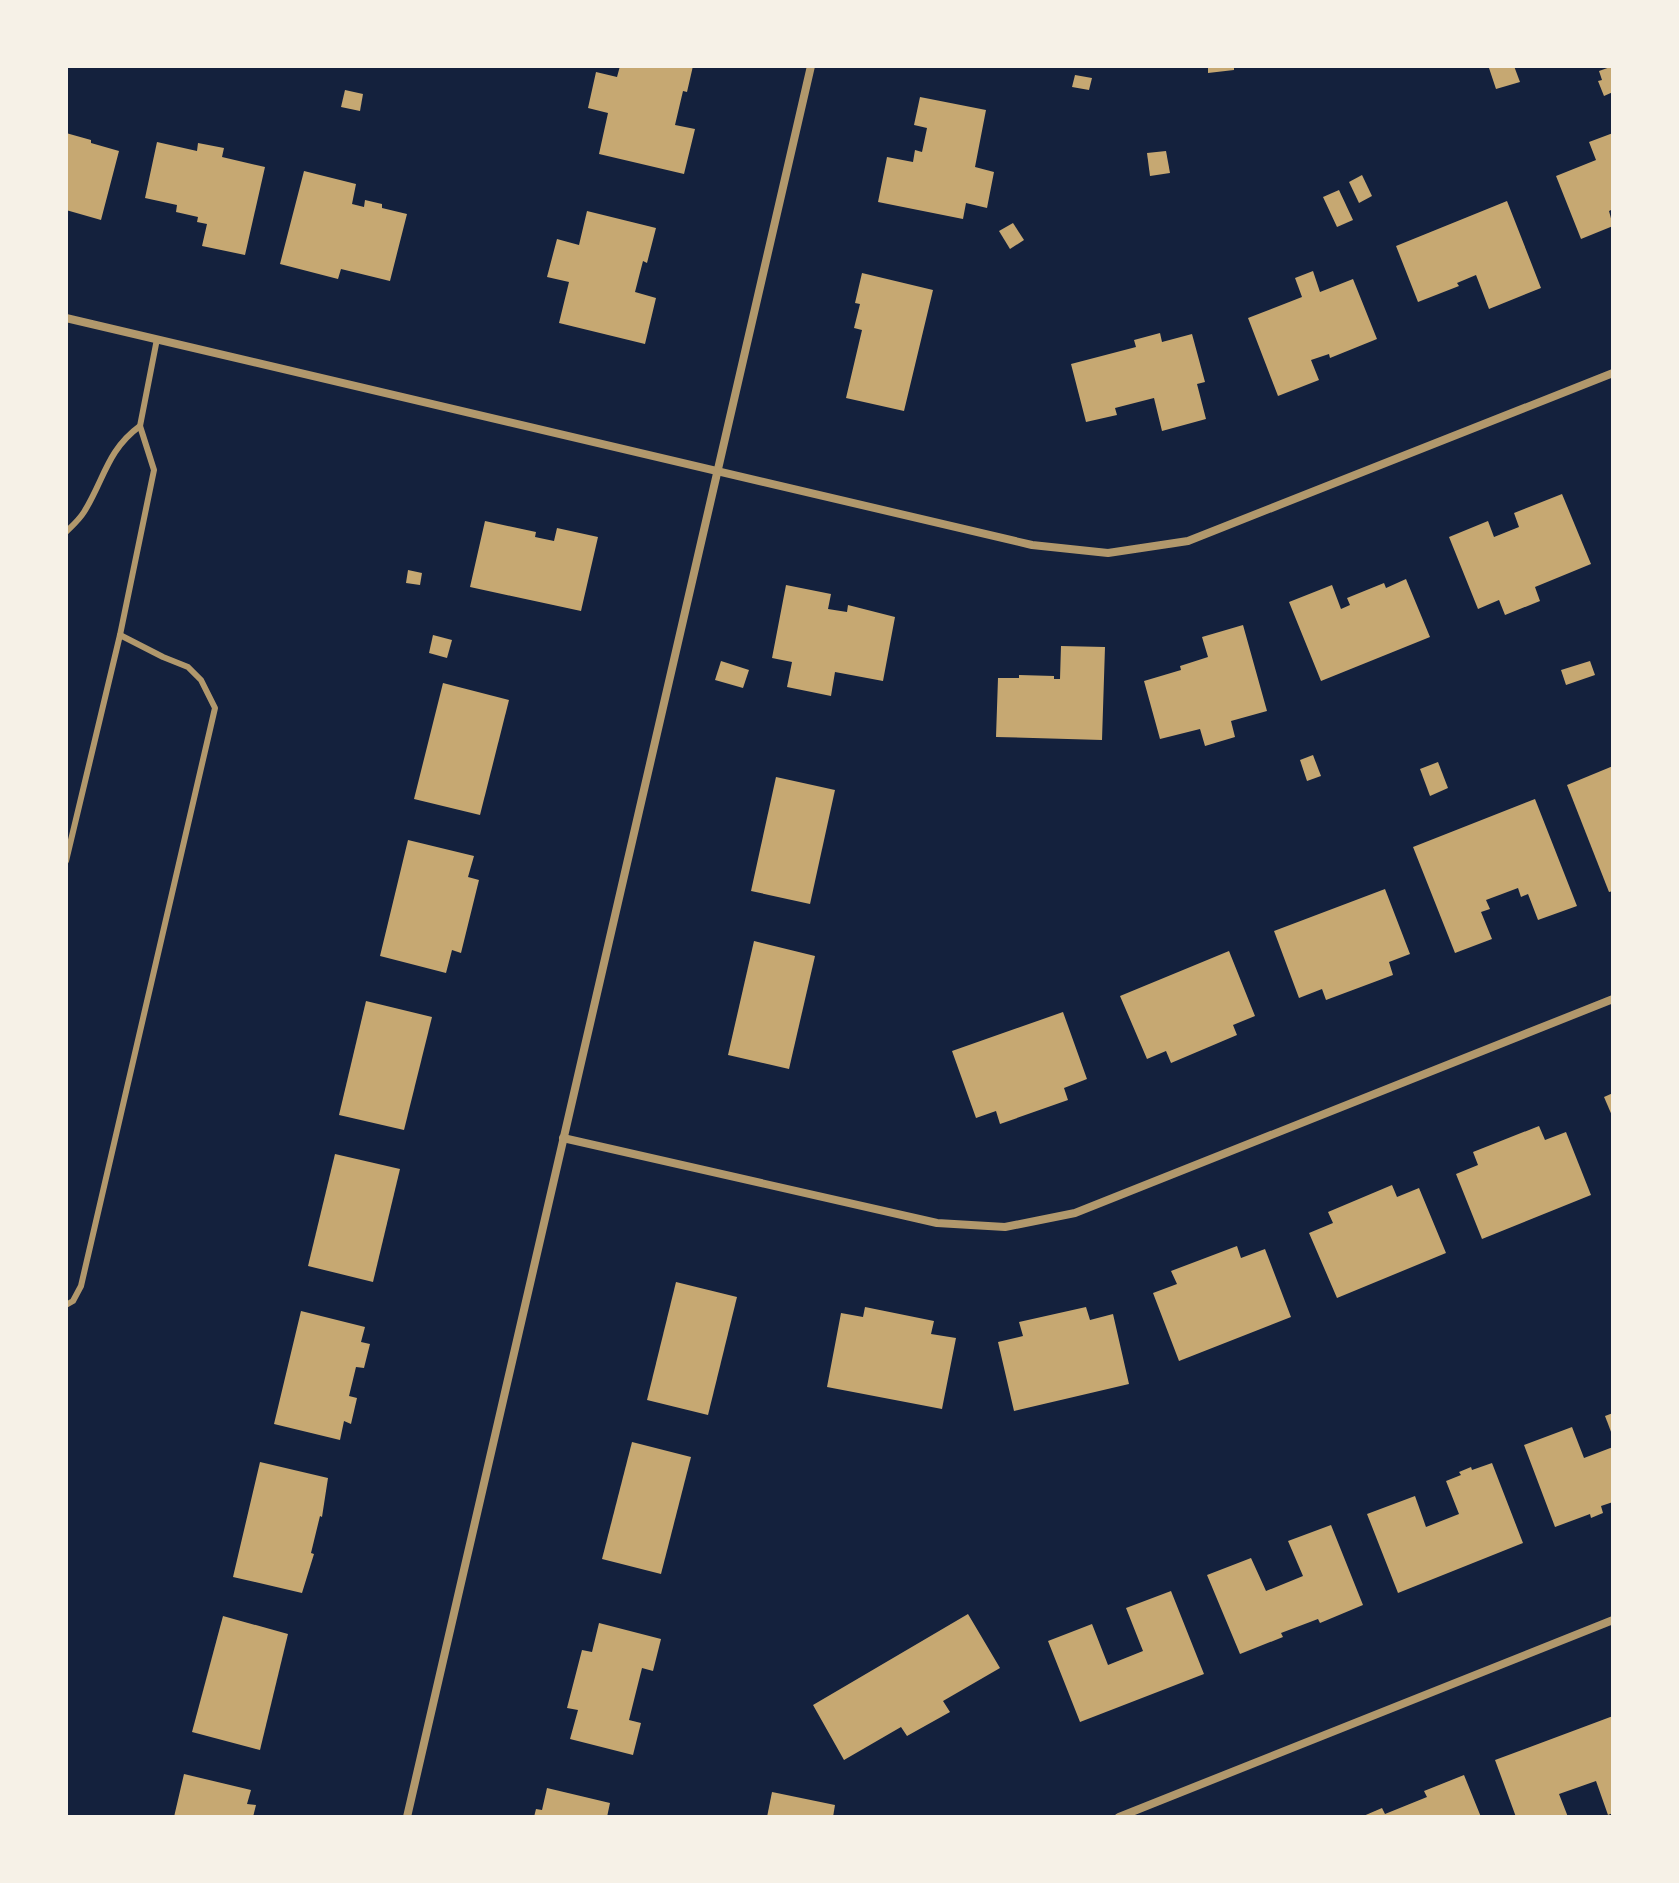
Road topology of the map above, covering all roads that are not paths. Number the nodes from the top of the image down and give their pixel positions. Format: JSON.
{"nodes":[{"id":1,"x":811,"y":66,"type":"edge"},
{"id":2,"x":66,"y":318,"type":"edge"},
{"id":3,"x":157,"y":339,"type":"junction"},
{"id":4,"x":1613,"y":373,"type":"edge"},
{"id":5,"x":140,"y":426,"type":"junction"},
{"id":6,"x":716,"y":472,"type":"junction"},
{"id":7,"x":66,"y":532,"type":"edge"},
{"id":8,"x":120,"y":635,"type":"junction"},
{"id":9,"x":66,"y":861,"type":"edge"},
{"id":10,"x":1613,"y":999,"type":"edge"},
{"id":11,"x":563,"y":1138,"type":"junction"},
{"id":12,"x":66,"y":1305,"type":"edge"},
{"id":13,"x":1613,"y":1620,"type":"edge"},
{"id":14,"x":407,"y":1817,"type":"edge"},
{"id":15,"x":1119,"y":1817,"type":"edge"}],
"edges":[{"from":1,"to":6,"type":"street"},
{"from":2,"to":3,"type":"street"},
{"from":3,"to":5,"type":"lane"},
{"from":3,"to":6,"type":"street"},
{"from":4,"to":6,"type":"street"},
{"from":5,"to":7,"type":"lane"},
{"from":5,"to":8,"type":"lane"},
{"from":6,"to":11,"type":"street"},
{"from":8,"to":9,"type":"lane"},
{"from":8,"to":12,"type":"lane"},
{"from":10,"to":11,"type":"street"},
{"from":11,"to":14,"type":"street"},
{"from":13,"to":15,"type":"street"}]}
